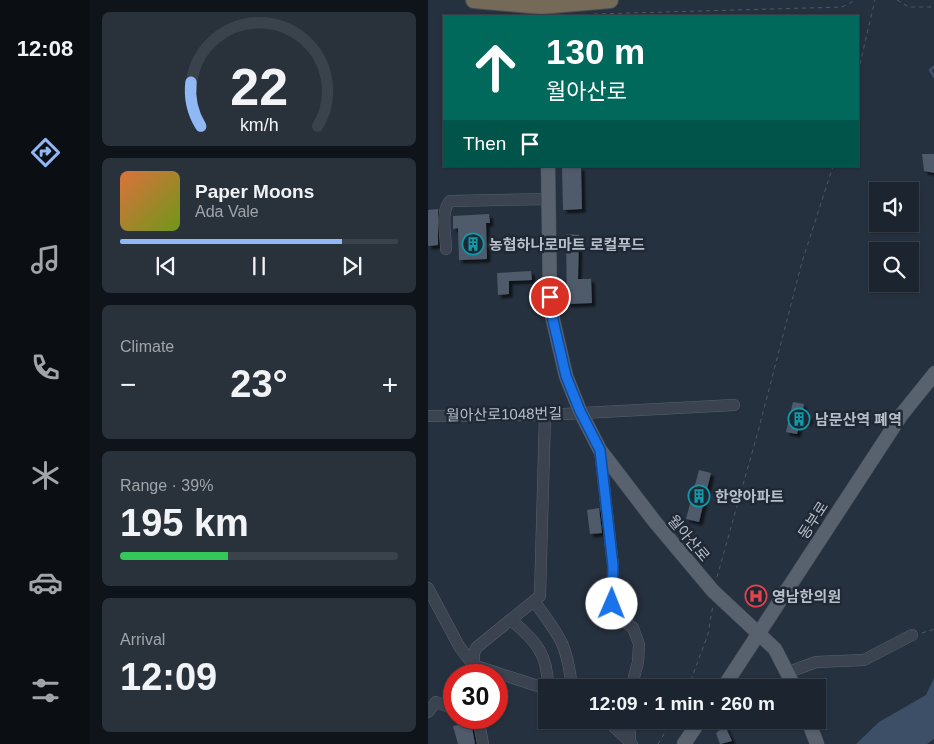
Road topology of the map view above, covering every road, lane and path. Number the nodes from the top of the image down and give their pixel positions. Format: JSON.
{"nodes":[{"id":1,"x":474,"y":0,"type":"edge"},
{"id":2,"x":610,"y":0,"type":"edge"},
{"id":3,"x":856,"y":0,"type":"edge"},
{"id":4,"x":875,"y":0,"type":"edge"},
{"id":5,"x":897,"y":0,"type":"edge"},
{"id":6,"x":492,"y":2,"type":"junction"},
{"id":7,"x":541,"y":7,"type":"edge"},
{"id":8,"x":934,"y":7,"type":"edge"},
{"id":9,"x":587,"y":9,"type":"junction"},
{"id":10,"x":521,"y":15,"type":"edge"},
{"id":11,"x":566,"y":15,"type":"edge"},
{"id":12,"x":859,"y":68,"type":"edge"},
{"id":13,"x":548,"y":167,"type":"edge"},
{"id":14,"x":833,"y":167,"type":"edge"},
{"id":15,"x":549,"y":199,"type":"junction"},
{"id":16,"x":446,"y":249,"type":"dead end"},
{"id":17,"x":934,"y":373,"type":"edge"},
{"id":18,"x":734,"y":405,"type":"dead end"},
{"id":19,"x":580,"y":411,"type":"junction"},
{"id":20,"x":545,"y":415,"type":"junction"},
{"id":21,"x":428,"y":416,"type":"edge"},
{"id":22,"x":600,"y":450,"type":"junction"},
{"id":23,"x":428,"y":588,"type":"edge"},
{"id":24,"x":713,"y":591,"type":"junction"},
{"id":25,"x":534,"y":602,"type":"junction"},
{"id":26,"x":511,"y":620,"type":"junction"},
{"id":27,"x":934,"y":630,"type":"edge"},
{"id":28,"x":759,"y":634,"type":"junction"},
{"id":29,"x":912,"y":635,"type":"joint"},
{"id":30,"x":469,"y":664,"type":"edge"},
{"id":31,"x":474,"y":664,"type":"edge"},
{"id":32,"x":789,"y":672,"type":"junction"},
{"id":33,"x":508,"y":678,"type":"edge"},
{"id":34,"x":548,"y":679,"type":"edge"},
{"id":35,"x":571,"y":679,"type":"edge"},
{"id":36,"x":633,"y":679,"type":"edge"},
{"id":37,"x":691,"y":679,"type":"edge"},
{"id":38,"x":729,"y":679,"type":"edge"},
{"id":39,"x":792,"y":679,"type":"edge"},
{"id":40,"x":538,"y":686,"type":"edge"},
{"id":41,"x":443,"y":705,"type":"edge"},
{"id":42,"x":428,"y":712,"type":"edge"},
{"id":43,"x":480,"y":729,"type":"edge"},
{"id":44,"x":616,"y":729,"type":"edge"},
{"id":45,"x":630,"y":729,"type":"edge"},
{"id":46,"x":667,"y":729,"type":"edge"},
{"id":47,"x":694,"y":729,"type":"edge"},
{"id":48,"x":811,"y":729,"type":"edge"},
{"id":49,"x":631,"y":743,"type":"edge"},
{"id":50,"x":483,"y":744,"type":"edge"},
{"id":51,"x":658,"y":744,"type":"edge"},
{"id":52,"x":684,"y":744,"type":"edge"},
{"id":53,"x":817,"y":744,"type":"edge"}],
"edges":[{"from":1,"to":6,"type":"highway"},
{"from":2,"to":9,"type":"highway"},
{"from":3,"to":9,"type":"path"},
{"from":4,"to":12,"type":"path"},
{"from":5,"to":8,"type":"path"},
{"from":6,"to":7,"type":"highway"},
{"from":6,"to":10,"type":"highway"},
{"from":7,"to":9,"type":"highway"},
{"from":9,"to":11,"type":"highway"},
{"from":13,"to":15,"type":"main road","name":"월아산로"},
{"from":14,"to":24,"type":"path"},
{"from":15,"to":16,"type":"street"},
{"from":15,"to":19,"type":"main road","name":"월아산로"},
{"from":17,"to":28,"type":"main road","name":"동부로"},
{"from":18,"to":19,"type":"street"},
{"from":19,"to":20,"type":"street","name":"월아산로1048번길"},
{"from":19,"to":22,"type":"main road","name":"월아산로"},
{"from":20,"to":21,"type":"street","name":"월아산로1048번길"},
{"from":20,"to":25,"type":"street"},
{"from":22,"to":24,"type":"main road","name":"월아산로"},
{"from":22,"to":36,"type":"street"},
{"from":23,"to":30,"type":"street"},
{"from":24,"to":28,"type":"main road","name":"월아산로"},
{"from":24,"to":37,"type":"path"},
{"from":25,"to":26,"type":"street"},
{"from":25,"to":35,"type":"street"},
{"from":26,"to":31,"type":"street"},
{"from":26,"to":34,"type":"street"},
{"from":27,"to":29,"type":"path"},
{"from":28,"to":32,"type":"main road","name":"월아산로"},
{"from":28,"to":38,"type":"main road","name":"동부로"},
{"from":29,"to":32,"type":"street"},
{"from":32,"to":39,"type":"main road","name":"월아산로"},
{"from":33,"to":40,"type":"street"},
{"from":41,"to":42,"type":"street"},
{"from":43,"to":50,"type":"street"},
{"from":44,"to":49,"type":"street"},
{"from":45,"to":49,"type":"street"},
{"from":46,"to":51,"type":"path"},
{"from":47,"to":52,"type":"main road"},
{"from":48,"to":53,"type":"main road"}]}
